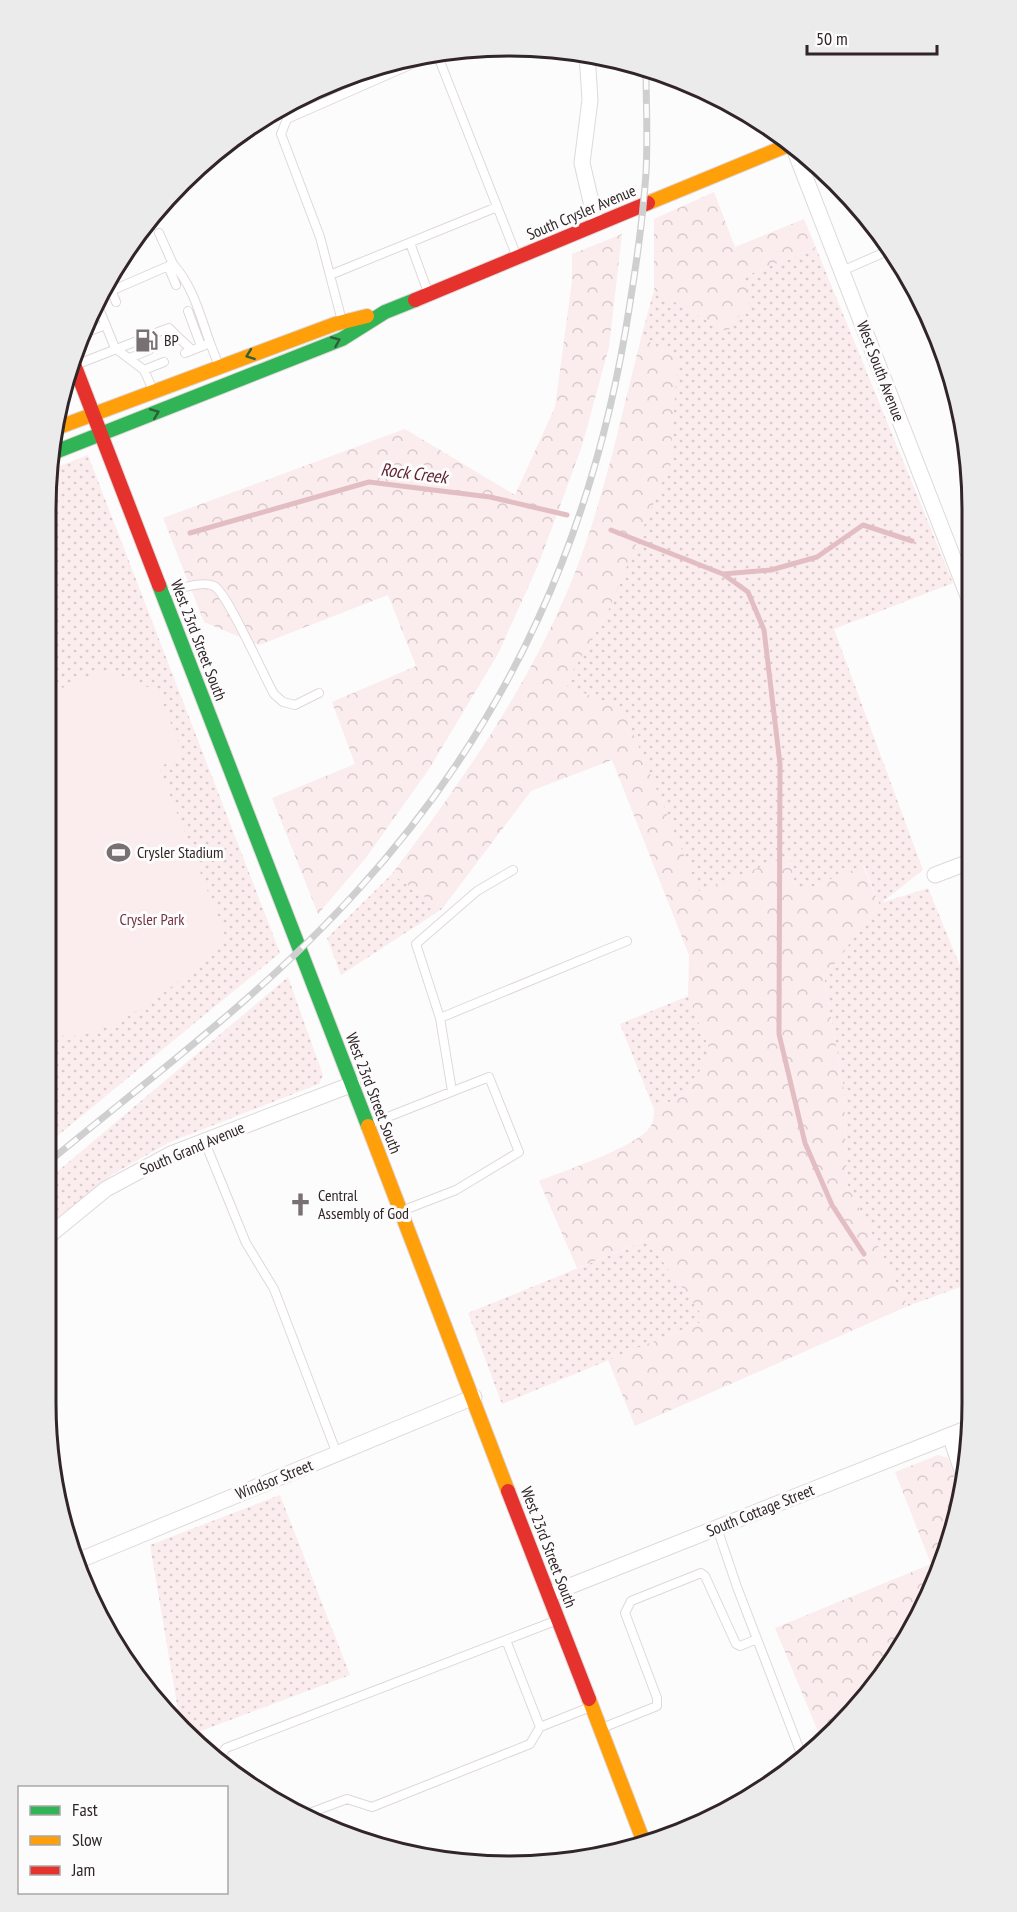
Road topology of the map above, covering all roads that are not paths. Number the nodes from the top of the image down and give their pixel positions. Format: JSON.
{"nodes":[{"id":1,"x":440,"y":61,"type":"edge"},
{"id":2,"x":588,"y":62,"type":"edge"},
{"id":3,"x":402,"y":68,"type":"edge"},
{"id":4,"x":783,"y":148,"type":"edge"},
{"id":5,"x":798,"y":161,"type":"edge"},
{"id":6,"x":497,"y":207,"type":"junction"},
{"id":7,"x":596,"y":223,"type":"junction"},
{"id":8,"x":159,"y":233,"type":"dead end"},
{"id":9,"x":410,"y":243,"type":"junction"},
{"id":10,"x":882,"y":253,"type":"edge"},
{"id":11,"x":517,"y":256,"type":"junction"},
{"id":12,"x":170,"y":265,"type":"junction"},
{"id":13,"x":842,"y":271,"type":"junction"},
{"id":14,"x":330,"y":275,"type":"junction"},
{"id":15,"x":176,"y":285,"type":"dead end"},
{"id":16,"x":111,"y":290,"type":"joint"},
{"id":17,"x":429,"y":293,"type":"junction"},
{"id":18,"x":116,"y":302,"type":"dead end"},
{"id":19,"x":101,"y":311,"type":"edge"},
{"id":20,"x":188,"y":311,"type":"dead end"},
{"id":21,"x":385,"y":312,"type":"junction"},
{"id":22,"x":342,"y":322,"type":"junction"},
{"id":23,"x":106,"y":325,"type":"junction"},
{"id":24,"x":92,"y":330,"type":"edge"},
{"id":25,"x":158,"y":332,"type":"dead end"},
{"id":26,"x":179,"y":338,"type":"junction"},
{"id":27,"x":133,"y":339,"type":"dead end"},
{"id":28,"x":170,"y":341,"type":"dead end"},
{"id":29,"x":210,"y":343,"type":"junction"},
{"id":30,"x":201,"y":346,"type":"junction"},
{"id":31,"x":115,"y":348,"type":"junction"},
{"id":32,"x":149,"y":350,"type":"dead end"},
{"id":33,"x":130,"y":358,"type":"junction"},
{"id":34,"x":81,"y":360,"type":"edge"},
{"id":35,"x":164,"y":362,"type":"dead end"},
{"id":36,"x":219,"y":366,"type":"junction"},
{"id":37,"x":144,"y":370,"type":"junction"},
{"id":38,"x":77,"y":373,"type":"edge"},
{"id":39,"x":153,"y":390,"type":"junction"},
{"id":40,"x":92,"y":413,"type":"junction"},
{"id":41,"x":63,"y":425,"type":"edge"},
{"id":42,"x":100,"y":434,"type":"junction"},
{"id":43,"x":59,"y":450,"type":"edge"},
{"id":44,"x":962,"y":581,"type":"edge"},
{"id":45,"x":163,"y":594,"type":"junction"},
{"id":46,"x":319,"y":693,"type":"dead end"},
{"id":47,"x":962,"y":865,"type":"edge"},
{"id":48,"x":513,"y":870,"type":"dead end"},
{"id":49,"x":935,"y":875,"type":"dead end"},
{"id":50,"x":627,"y":941,"type":"dead end"},
{"id":51,"x":440,"y":1018,"type":"junction"},
{"id":52,"x":353,"y":1084,"type":"junction"},
{"id":53,"x":452,"y":1091,"type":"junction"},
{"id":54,"x":369,"y":1125,"type":"junction"},
{"id":55,"x":204,"y":1140,"type":"junction"},
{"id":56,"x":402,"y":1210,"type":"junction"},
{"id":57,"x":56,"y":1230,"type":"edge"},
{"id":58,"x":474,"y":1397,"type":"junction"},
{"id":59,"x":961,"y":1430,"type":"edge"},
{"id":60,"x":950,"y":1435,"type":"junction"},
{"id":61,"x":337,"y":1454,"type":"junction"},
{"id":62,"x":958,"y":1460,"type":"edge"},
{"id":63,"x":717,"y":1528,"type":"junction"},
{"id":64,"x":83,"y":1559,"type":"edge"},
{"id":65,"x":550,"y":1594,"type":"junction"},
{"id":66,"x":560,"y":1620,"type":"junction"},
{"id":67,"x":757,"y":1639,"type":"junction"},
{"id":68,"x":506,"y":1640,"type":"junction"},
{"id":69,"x":592,"y":1707,"type":"junction"},
{"id":70,"x":540,"y":1727,"type":"junction"},
{"id":71,"x":601,"y":1729,"type":"junction"},
{"id":72,"x":800,"y":1750,"type":"edge"},
{"id":73,"x":222,"y":1754,"type":"edge"},
{"id":74,"x":314,"y":1813,"type":"edge"},
{"id":75,"x":641,"y":1836,"type":"edge"}],
"edges":[{"from":1,"to":6,"type":"lane"},
{"from":2,"to":7,"type":"street"},
{"from":3,"to":14,"type":"lane"},
{"from":4,"to":7,"type":"main road","name":"South Crysler Avenue"},
{"from":5,"to":13,"type":"street","name":"West South Avenue"},
{"from":6,"to":9,"type":"lane"},
{"from":6,"to":11,"type":"lane"},
{"from":7,"to":11,"type":"main road","name":"South Crysler Avenue"},
{"from":8,"to":12,"type":"lane"},
{"from":9,"to":14,"type":"lane"},
{"from":9,"to":17,"type":"lane"},
{"from":10,"to":13,"type":"lane"},
{"from":11,"to":17,"type":"main road","name":"South Crysler Avenue"},
{"from":12,"to":15,"type":"lane"},
{"from":12,"to":16,"type":"lane"},
{"from":12,"to":29,"type":"lane"},
{"from":13,"to":44,"type":"street","name":"West South Avenue"},
{"from":14,"to":22,"type":"lane"},
{"from":16,"to":18,"type":"lane"},
{"from":17,"to":21,"type":"main road","name":"South Crysler Avenue"},
{"from":19,"to":23,"type":"lane"},
{"from":20,"to":30,"type":"lane"},
{"from":21,"to":22,"type":"main road","name":"South Crysler Avenue"},
{"from":42,"to":21,"type":"main road","name":"South Crysler Avenue","one_way":true},
{"from":22,"to":36,"type":"main road","name":"South Crysler Avenue","one_way":true},
{"from":23,"to":24,"type":"lane"},
{"from":23,"to":31,"type":"lane"},
{"from":25,"to":26,"type":"lane"},
{"from":26,"to":28,"type":"lane"},
{"from":26,"to":30,"type":"lane"},
{"from":27,"to":31,"type":"lane"},
{"from":29,"to":30,"type":"lane"},
{"from":29,"to":36,"type":"lane"},
{"from":31,"to":33,"type":"lane"},
{"from":31,"to":34,"type":"lane"},
{"from":32,"to":33,"type":"lane"},
{"from":33,"to":37,"type":"lane"},
{"from":35,"to":37,"type":"lane"},
{"from":36,"to":39,"type":"main road","name":"South Crysler Avenue"},
{"from":37,"to":39,"type":"lane"},
{"from":38,"to":40,"type":"main road","name":"West 23rd Street South"},
{"from":39,"to":40,"type":"main road","name":"South Crysler Avenue"},
{"from":40,"to":41,"type":"main road","name":"South Crysler Avenue"},
{"from":40,"to":42,"type":"main road","name":"West 23rd Street South"},
{"from":42,"to":43,"type":"main road","name":"South Crysler Avenue"},
{"from":42,"to":45,"type":"main road","name":"West 23rd Street South"},
{"from":45,"to":46,"type":"lane"},
{"from":45,"to":52,"type":"main road","name":"West 23rd Street South"},
{"from":47,"to":49,"type":"street"},
{"from":48,"to":51,"type":"lane"},
{"from":50,"to":51,"type":"lane"},
{"from":51,"to":53,"type":"lane"},
{"from":52,"to":54,"type":"main road","name":"West 23rd Street South"},
{"from":52,"to":55,"type":"street","name":"South Grand Avenue"},
{"from":53,"to":54,"type":"lane"},
{"from":53,"to":56,"type":"lane"},
{"from":54,"to":56,"type":"main road","name":"West 23rd Street South"},
{"from":55,"to":57,"type":"street","name":"South Grand Avenue"},
{"from":55,"to":61,"type":"lane"},
{"from":56,"to":58,"type":"main road","name":"West 23rd Street South"},
{"from":58,"to":61,"type":"street","name":"Windsor Street"},
{"from":58,"to":65,"type":"main road","name":"West 23rd Street South"},
{"from":59,"to":60,"type":"street","name":"South Cottage Street"},
{"from":60,"to":62,"type":"street"},
{"from":60,"to":63,"type":"street","name":"South Cottage Street"},
{"from":61,"to":64,"type":"street","name":"Windsor Street"},
{"from":63,"to":65,"type":"street","name":"South Cottage Street"},
{"from":63,"to":67,"type":"lane"},
{"from":65,"to":66,"type":"main road","name":"West 23rd Street South"},
{"from":66,"to":68,"type":"lane"},
{"from":66,"to":69,"type":"main road","name":"West 23rd Street South"},
{"from":67,"to":71,"type":"lane"},
{"from":67,"to":72,"type":"lane"},
{"from":68,"to":70,"type":"lane"},
{"from":68,"to":73,"type":"lane"},
{"from":69,"to":70,"type":"lane"},
{"from":69,"to":71,"type":"main road","name":"West 23rd Street South"},
{"from":70,"to":74,"type":"lane"},
{"from":71,"to":75,"type":"main road","name":"West 23rd Street South"}]}
